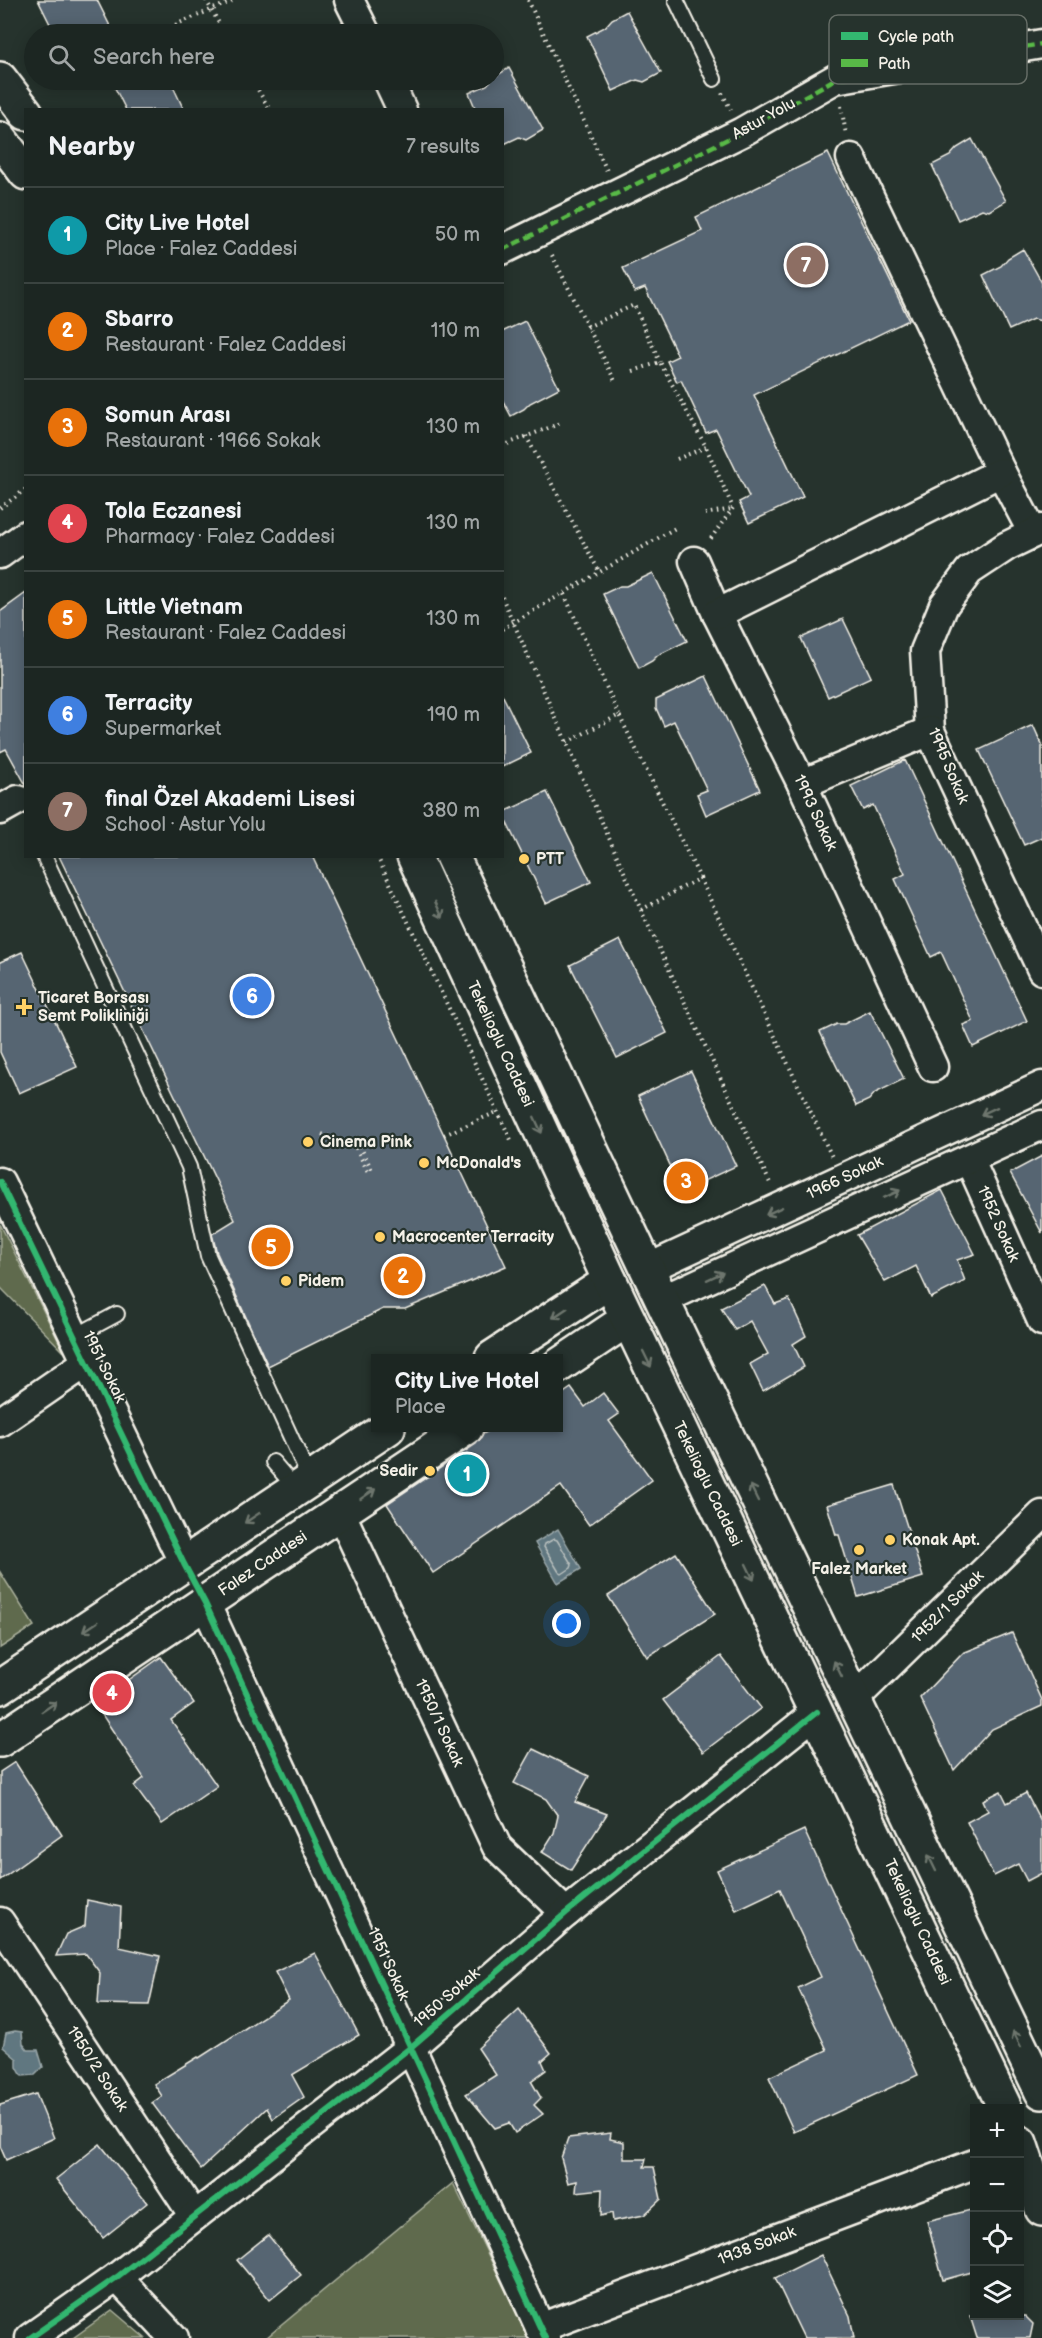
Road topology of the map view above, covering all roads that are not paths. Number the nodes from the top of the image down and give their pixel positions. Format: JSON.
{"nodes":[{"id":1,"x":349,"y":0,"type":"edge"},
{"id":2,"x":676,"y":0,"type":"edge"},
{"id":3,"x":361,"y":24,"type":"edge"},
{"id":4,"x":1042,"y":44,"type":"edge"},
{"id":5,"x":1027,"y":47,"type":"edge"},
{"id":6,"x":0,"y":79,"type":"edge"},
{"id":7,"x":714,"y":79,"type":"road end"},
{"id":8,"x":829,"y":82,"type":"edge"},
{"id":9,"x":393,"y":90,"type":"edge"},
{"id":10,"x":401,"y":108,"type":"edge"},
{"id":11,"x":24,"y":110,"type":"edge"},
{"id":12,"x":0,"y":140,"type":"edge"},
{"id":13,"x":851,"y":159,"type":"road end"},
{"id":14,"x":24,"y":170,"type":"edge"},
{"id":15,"x":504,"y":249,"type":"edge"},
{"id":16,"x":1001,"y":472,"type":"junction"},
{"id":17,"x":1037,"y":531,"type":"edge"},
{"id":18,"x":24,"y":536,"type":"edge"},
{"id":19,"x":0,"y":554,"type":"edge"},
{"id":20,"x":694,"y":561,"type":"road end"},
{"id":21,"x":717,"y":614,"type":"junction"},
{"id":22,"x":930,"y":731,"type":"junction"},
{"id":23,"x":802,"y":784,"type":"junction"},
{"id":24,"x":45,"y":858,"type":"edge"},
{"id":25,"x":415,"y":858,"type":"edge"},
{"id":26,"x":453,"y":858,"type":"edge"},
{"id":27,"x":1042,"y":969,"type":"edge"},
{"id":28,"x":933,"y":1067,"type":"dead end"},
{"id":29,"x":1042,"y":1086,"type":"edge"},
{"id":30,"x":1042,"y":1125,"type":"edge"},
{"id":31,"x":969,"y":1159,"type":"junction"},
{"id":32,"x":0,"y":1182,"type":"edge"},
{"id":33,"x":647,"y":1269,"type":"junction"},
{"id":34,"x":610,"y":1281,"type":"junction"},
{"id":35,"x":662,"y":1300,"type":"junction"},
{"id":36,"x":117,"y":1314,"type":"dead end"},
{"id":37,"x":628,"y":1319,"type":"junction"},
{"id":38,"x":1042,"y":1321,"type":"edge"},
{"id":39,"x":74,"y":1337,"type":"junction"},
{"id":40,"x":500,"y":1354,"type":"edge"},
{"id":41,"x":87,"y":1362,"type":"junction"},
{"id":42,"x":563,"y":1363,"type":"edge"},
{"id":43,"x":0,"y":1422,"type":"edge"},
{"id":44,"x":382,"y":1432,"type":"edge"},
{"id":45,"x":460,"y":1432,"type":"edge"},
{"id":46,"x":273,"y":1462,"type":"dead end"},
{"id":47,"x":303,"y":1484,"type":"junction"},
{"id":48,"x":340,"y":1512,"type":"junction"},
{"id":49,"x":1042,"y":1515,"type":"edge"},
{"id":50,"x":184,"y":1564,"type":"junction"},
{"id":51,"x":205,"y":1603,"type":"junction"},
{"id":52,"x":0,"y":1687,"type":"edge"},
{"id":53,"x":853,"y":1700,"type":"junction"},
{"id":54,"x":817,"y":1712,"type":"junction"},
{"id":55,"x":0,"y":1740,"type":"edge"},
{"id":56,"x":566,"y":1913,"type":"junction"},
{"id":57,"x":0,"y":1922,"type":"edge"},
{"id":58,"x":411,"y":2047,"type":"junction"},
{"id":59,"x":1042,"y":2092,"type":"edge"},
{"id":60,"x":1003,"y":2104,"type":"edge"},
{"id":61,"x":1024,"y":2157,"type":"edge"},
{"id":62,"x":970,"y":2166,"type":"edge"},
{"id":63,"x":1042,"y":2209,"type":"edge"},
{"id":64,"x":194,"y":2216,"type":"junction"},
{"id":65,"x":117,"y":2277,"type":"junction"},
{"id":66,"x":543,"y":2333,"type":"edge"},
{"id":67,"x":169,"y":2337,"type":"edge"},
{"id":68,"x":30,"y":2338,"type":"edge"}],
"edges":[{"from":1,"to":3,"type":"street"},
{"from":2,"to":7,"type":"lane"},
{"from":4,"to":5,"type":"street","name":"Astur Yolu"},
{"from":6,"to":11,"type":"main road"},
{"from":8,"to":15,"type":"street","name":"Astur Yolu"},
{"from":9,"to":10,"type":"street"},
{"from":12,"to":14,"type":"main road"},
{"from":13,"to":16,"type":"street"},
{"from":16,"to":17,"type":"street"},
{"from":16,"to":21,"type":"street"},
{"from":17,"to":22,"type":"street","name":"1995 Sokak"},
{"from":18,"to":19,"type":"street"},
{"from":20,"to":21,"type":"street","name":"1993 Sokak"},
{"from":21,"to":23,"type":"street","name":"1993 Sokak"},
{"from":22,"to":23,"type":"street"},
{"from":22,"to":27,"type":"street","name":"1995 Sokak"},
{"from":23,"to":28,"type":"street","name":"1993 Sokak"},
{"from":24,"to":47,"type":"lane"},
{"from":25,"to":34,"type":"main road","name":"Tekelioglu Caddesi","one_way":true},
{"from":26,"to":33,"type":"main road"},
{"from":29,"to":33,"type":"street","name":"1966 Sokak","one_way":true},
{"from":30,"to":31,"type":"street","name":"1966 Sokak"},
{"from":35,"to":31,"type":"street","name":"1966 Sokak","one_way":true},
{"from":31,"to":38,"type":"street","name":"1952 Sokak"},
{"from":32,"to":39,"type":"street","name":"1951 Sokak"},
{"from":33,"to":35,"type":"main road"},
{"from":34,"to":37,"type":"main road","name":"Tekelioglu Caddesi"},
{"from":34,"to":40,"type":"main road","one_way":true},
{"from":53,"to":35,"type":"main road","one_way":true},
{"from":36,"to":39,"type":"lane"},
{"from":37,"to":42,"type":"main road"},
{"from":37,"to":54,"type":"main road","name":"Tekelioglu Caddesi","one_way":true},
{"from":39,"to":41,"type":"street","name":"1951 Sokak"},
{"from":41,"to":43,"type":"street"},
{"from":41,"to":50,"type":"street","name":"1951 Sokak"},
{"from":44,"to":47,"type":"main road"},
{"from":48,"to":45,"type":"main road","name":"Falez Caddesi","one_way":true},
{"from":46,"to":47,"type":"lane"},
{"from":47,"to":50,"type":"main road","one_way":true},
{"from":48,"to":51,"type":"main road","name":"Falez Caddesi"},
{"from":48,"to":56,"type":"street","name":"1950/1 Sokak"},
{"from":49,"to":53,"type":"street","name":"1952/1 Sokak"},
{"from":50,"to":51,"type":"main road"},
{"from":50,"to":52,"type":"main road","one_way":true},
{"from":55,"to":51,"type":"main road","name":"Falez Caddesi","one_way":true},
{"from":51,"to":58,"type":"street","name":"1951 Sokak"},
{"from":59,"to":53,"type":"main road","one_way":true},
{"from":54,"to":56,"type":"street","name":"1950 Sokak"},
{"from":54,"to":60,"type":"main road","name":"Tekelioglu Caddesi"},
{"from":56,"to":58,"type":"street","name":"1950 Sokak"},
{"from":57,"to":64,"type":"street","name":"1950/2 Sokak"},
{"from":58,"to":64,"type":"street","name":"1950 Sokak"},
{"from":58,"to":66,"type":"street","name":"1951 Sokak"},
{"from":61,"to":63,"type":"main road"},
{"from":62,"to":66,"type":"street","name":"1938 Sokak"},
{"from":64,"to":65,"type":"street","name":"1950 Sokak"},
{"from":65,"to":67,"type":"street"},
{"from":65,"to":68,"type":"street","name":"1950 Sokak"}]}
